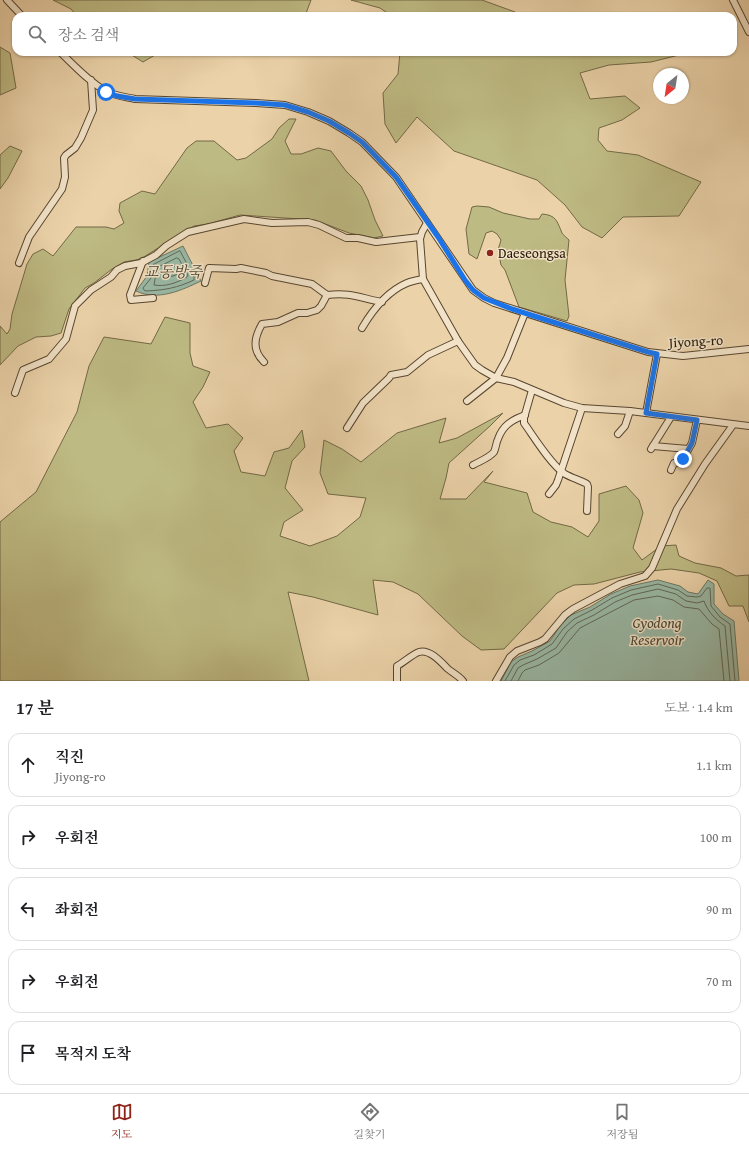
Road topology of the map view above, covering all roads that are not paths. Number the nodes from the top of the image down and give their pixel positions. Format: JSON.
{"nodes":[{"id":1,"x":7,"y":0,"type":"edge"},
{"id":2,"x":733,"y":0,"type":"edge"},
{"id":3,"x":18,"y":12,"type":"edge"},
{"id":4,"x":749,"y":32,"type":"edge"},
{"id":5,"x":64,"y":56,"type":"edge"},
{"id":6,"x":91,"y":80,"type":"junction"},
{"id":7,"x":428,"y":223,"type":"junction"},
{"id":8,"x":420,"y":237,"type":"junction"},
{"id":9,"x":143,"y":261,"type":"junction"},
{"id":10,"x":19,"y":263,"type":"dead end"},
{"id":11,"x":423,"y":279,"type":"junction"},
{"id":12,"x":205,"y":283,"type":"dead end"},
{"id":13,"x":328,"y":295,"type":"junction"},
{"id":14,"x":153,"y":298,"type":"dead end"},
{"id":15,"x":382,"y":302,"type":"junction"},
{"id":16,"x":525,"y":313,"type":"junction"},
{"id":17,"x":362,"y":328,"type":"dead end"},
{"id":18,"x":458,"y":341,"type":"junction"},
{"id":19,"x":749,"y":349,"type":"edge"},
{"id":20,"x":657,"y":354,"type":"junction"},
{"id":21,"x":264,"y":362,"type":"dead end"},
{"id":22,"x":496,"y":378,"type":"junction"},
{"id":23,"x":532,"y":390,"type":"junction"},
{"id":24,"x":15,"y":393,"type":"dead end"},
{"id":25,"x":467,"y":401,"type":"dead end"},
{"id":26,"x":582,"y":408,"type":"junction"},
{"id":27,"x":630,"y":411,"type":"junction"},
{"id":28,"x":646,"y":413,"type":"junction"},
{"id":29,"x":525,"y":415,"type":"junction"},
{"id":30,"x":671,"y":417,"type":"junction"},
{"id":31,"x":697,"y":420,"type":"junction"},
{"id":32,"x":733,"y":425,"type":"junction"},
{"id":33,"x":749,"y":426,"type":"edge"},
{"id":34,"x":347,"y":428,"type":"dead end"},
{"id":35,"x":618,"y":434,"type":"dead end"},
{"id":36,"x":688,"y":449,"type":"junction"},
{"id":37,"x":473,"y":465,"type":"dead end"},
{"id":38,"x":561,"y":470,"type":"junction"},
{"id":39,"x":671,"y":470,"type":"dead end"},
{"id":40,"x":549,"y":494,"type":"dead end"},
{"id":41,"x":587,"y":511,"type":"dead end"},
{"id":42,"x":398,"y":681,"type":"edge"},
{"id":43,"x":463,"y":681,"type":"edge"},
{"id":44,"x":496,"y":681,"type":"edge"}],
"edges":[{"from":1,"to":3,"type":"street"},
{"from":2,"to":4,"type":"street"},
{"from":5,"to":6,"type":"street","name":"Jiyong-ro"},
{"from":6,"to":7,"type":"street","name":"Jiyong-ro"},
{"from":6,"to":10,"type":"street"},
{"from":7,"to":8,"type":"street"},
{"from":7,"to":16,"type":"street","name":"Jiyong-ro"},
{"from":8,"to":9,"type":"street"},
{"from":8,"to":11,"type":"street"},
{"from":9,"to":14,"type":"street"},
{"from":9,"to":24,"type":"street"},
{"from":11,"to":15,"type":"street"},
{"from":11,"to":18,"type":"street"},
{"from":12,"to":13,"type":"street"},
{"from":13,"to":15,"type":"street"},
{"from":13,"to":21,"type":"street"},
{"from":15,"to":17,"type":"street"},
{"from":16,"to":20,"type":"street","name":"Jiyong-ro"},
{"from":16,"to":22,"type":"street"},
{"from":18,"to":22,"type":"street"},
{"from":18,"to":34,"type":"street"},
{"from":19,"to":20,"type":"street","name":"Jiyong-ro"},
{"from":20,"to":28,"type":"street"},
{"from":22,"to":23,"type":"street"},
{"from":22,"to":25,"type":"street"},
{"from":23,"to":26,"type":"street"},
{"from":23,"to":29,"type":"street"},
{"from":26,"to":27,"type":"street"},
{"from":26,"to":38,"type":"street"},
{"from":27,"to":28,"type":"street"},
{"from":27,"to":35,"type":"street"},
{"from":28,"to":30,"type":"street"},
{"from":29,"to":37,"type":"street"},
{"from":29,"to":38,"type":"street"},
{"from":30,"to":31,"type":"street"},
{"from":30,"to":36,"type":"street"},
{"from":31,"to":32,"type":"street"},
{"from":31,"to":36,"type":"street"},
{"from":32,"to":33,"type":"street"},
{"from":32,"to":44,"type":"street"},
{"from":36,"to":39,"type":"street"},
{"from":38,"to":40,"type":"street"},
{"from":38,"to":41,"type":"street"},
{"from":42,"to":43,"type":"street"}]}
